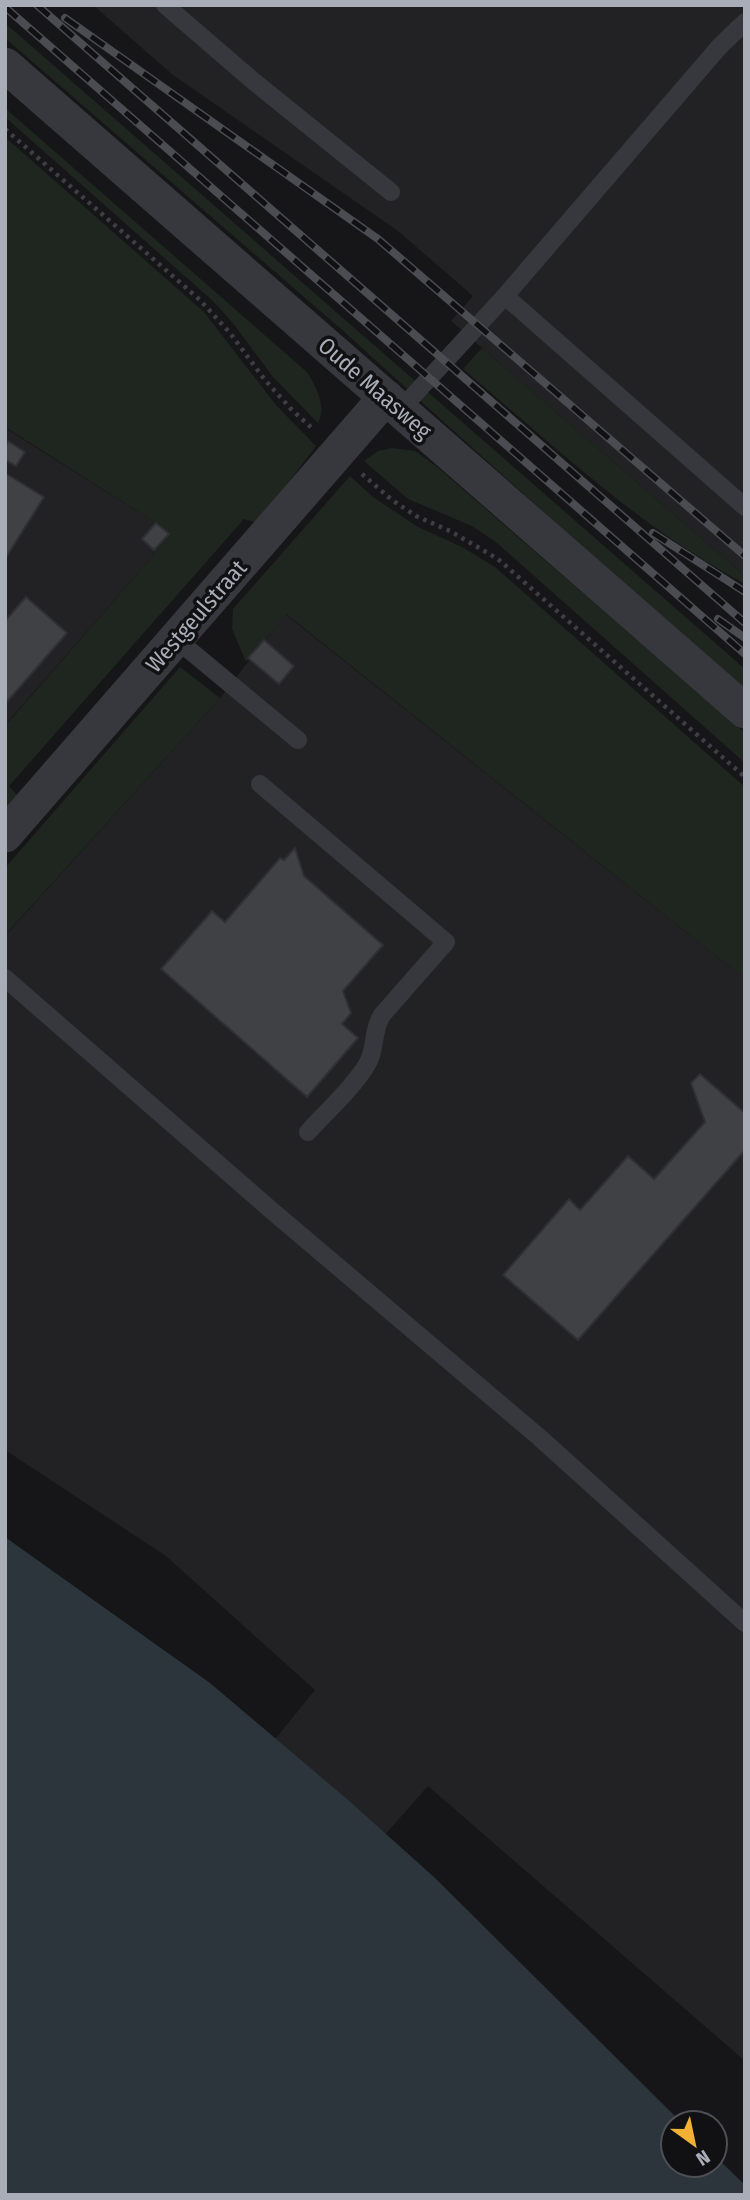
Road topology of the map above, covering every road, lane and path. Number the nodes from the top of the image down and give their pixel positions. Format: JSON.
{"nodes":[{"id":1,"x":164,"y":5,"type":"edge"},
{"id":2,"x":745,"y":22,"type":"edge"},
{"id":3,"x":5,"y":65,"type":"edge"},
{"id":4,"x":391,"y":191,"type":"dead end"},
{"id":5,"x":505,"y":296,"type":"junction"},
{"id":6,"x":393,"y":404,"type":"junction"},
{"id":7,"x":745,"y":507,"type":"edge"},
{"id":8,"x":176,"y":639,"type":"junction"},
{"id":9,"x":745,"y":711,"type":"edge"},
{"id":10,"x":298,"y":740,"type":"dead end"},
{"id":11,"x":260,"y":784,"type":"dead end"},
{"id":12,"x":5,"y":835,"type":"edge"},
{"id":13,"x":5,"y":978,"type":"edge"},
{"id":14,"x":309,"y":1132,"type":"dead end"},
{"id":15,"x":745,"y":1623,"type":"edge"}],
"edges":[{"from":1,"to":4,"type":"lane"},
{"from":2,"to":5,"type":"lane"},
{"from":3,"to":6,"type":"street","name":"Oude Maasweg"},
{"from":5,"to":6,"type":"lane"},
{"from":5,"to":7,"type":"lane"},
{"from":6,"to":8,"type":"street","name":"Westgeulstraat"},
{"from":6,"to":9,"type":"street","name":"Oude Maasweg"},
{"from":8,"to":10,"type":"lane"},
{"from":8,"to":12,"type":"street","name":"Westgeulstraat"},
{"from":11,"to":14,"type":"lane"},
{"from":13,"to":15,"type":"lane"}]}
